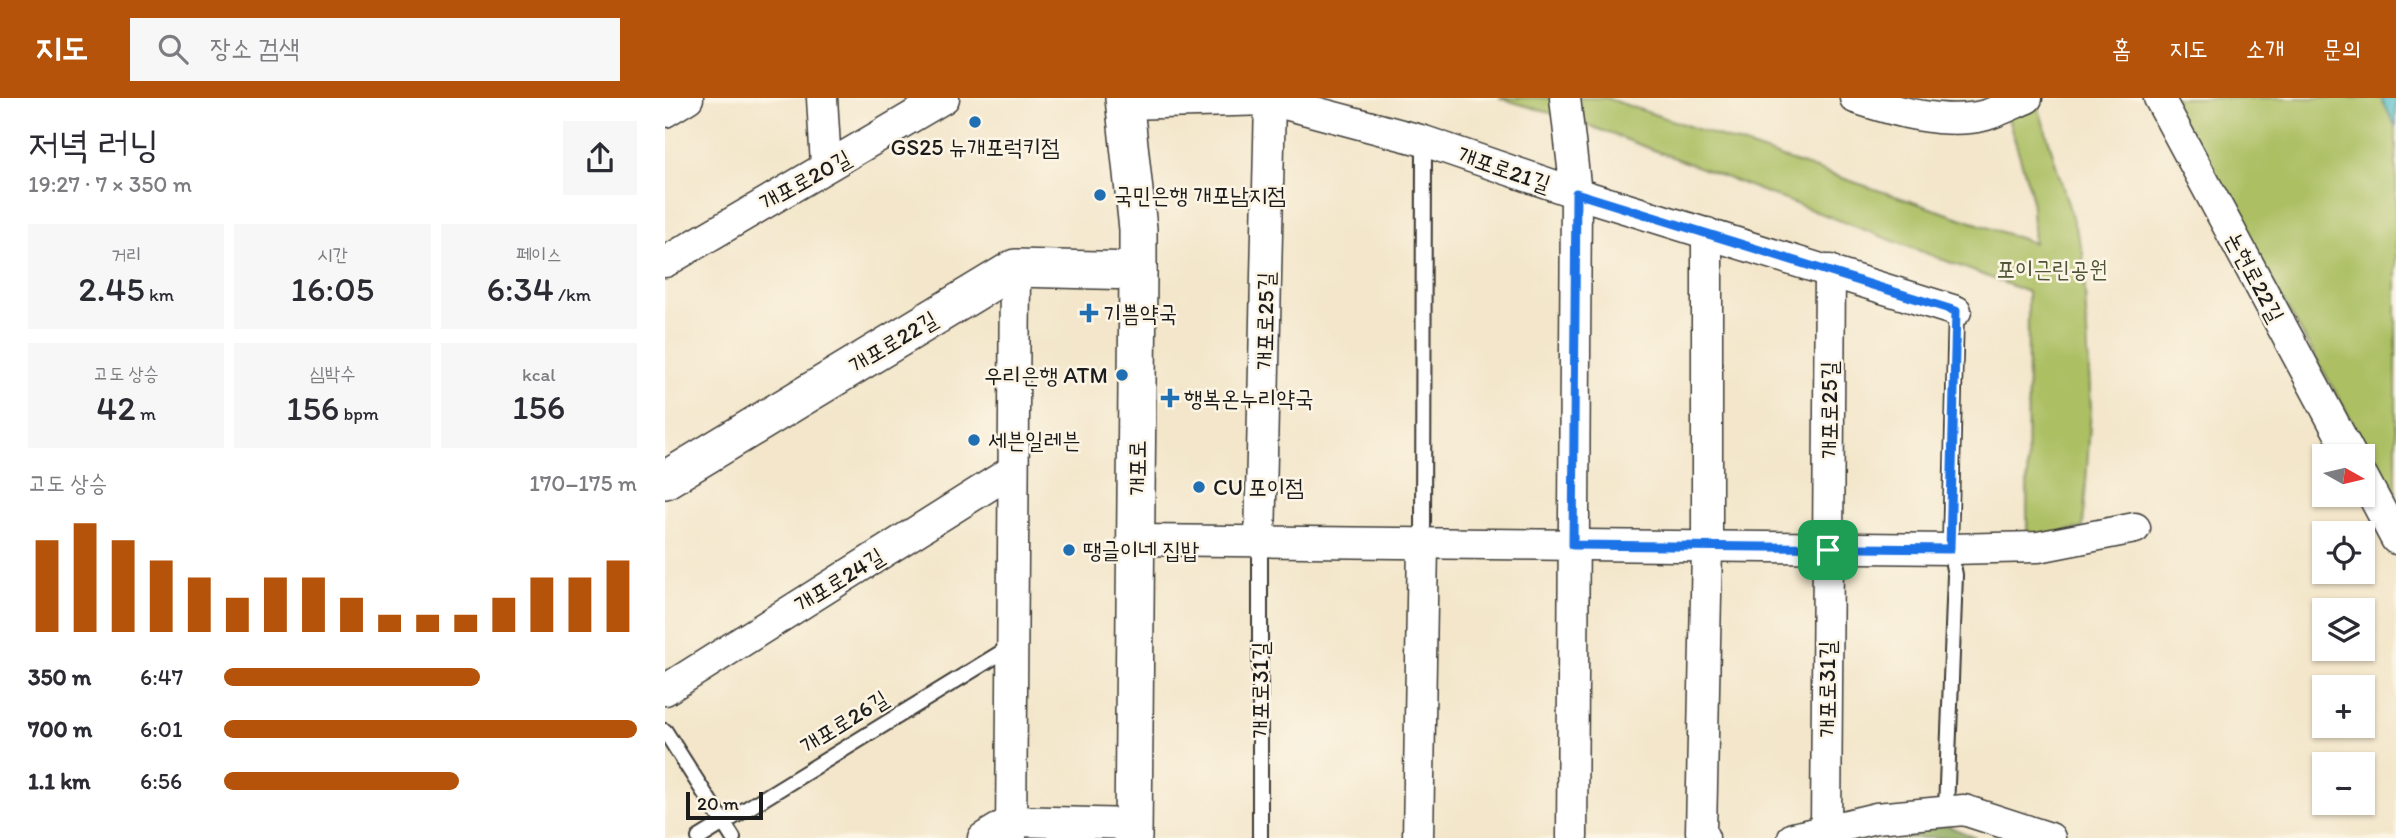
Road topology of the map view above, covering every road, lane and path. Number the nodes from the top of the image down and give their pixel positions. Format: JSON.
{"nodes":[{"id":1,"x":688,"y":98,"type":"edge"},
{"id":2,"x":822,"y":98,"type":"edge"},
{"id":3,"x":944,"y":98,"type":"edge"},
{"id":4,"x":1565,"y":98,"type":"edge"},
{"id":5,"x":1855,"y":98,"type":"edge"},
{"id":6,"x":2027,"y":98,"type":"edge"},
{"id":7,"x":2159,"y":98,"type":"edge"},
{"id":8,"x":1270,"y":100,"type":"junction"},
{"id":9,"x":1125,"y":101,"type":"edge"},
{"id":10,"x":1936,"y":107,"type":"edge"},
{"id":11,"x":665,"y":112,"type":"edge"},
{"id":12,"x":1424,"y":141,"type":"junction"},
{"id":13,"x":826,"y":165,"type":"junction"},
{"id":14,"x":1576,"y":193,"type":"junction"},
{"id":15,"x":1707,"y":233,"type":"junction"},
{"id":16,"x":665,"y":262,"type":"edge"},
{"id":17,"x":1015,"y":268,"type":"junction"},
{"id":18,"x":1830,"y":270,"type":"junction"},
{"id":19,"x":1138,"y":271,"type":"junction"},
{"id":20,"x":1956,"y":311,"type":"joint"},
{"id":21,"x":2345,"y":444,"type":"edge"},
{"id":22,"x":1013,"y":471,"type":"junction"},
{"id":23,"x":665,"y":480,"type":"edge"},
{"id":24,"x":2375,"y":500,"type":"edge"},
{"id":25,"x":2135,"y":528,"type":"dead end"},
{"id":26,"x":2396,"y":539,"type":"edge"},
{"id":27,"x":1137,"y":540,"type":"junction"},
{"id":28,"x":1260,"y":542,"type":"junction"},
{"id":29,"x":1423,"y":544,"type":"junction"},
{"id":30,"x":1573,"y":545,"type":"junction"},
{"id":31,"x":1707,"y":548,"type":"junction"},
{"id":32,"x":1950,"y":549,"type":"junction"},
{"id":33,"x":1828,"y":550,"type":"junction"},
{"id":34,"x":1012,"y":646,"type":"junction"},
{"id":35,"x":665,"y":690,"type":"edge"},
{"id":36,"x":665,"y":731,"type":"edge"},
{"id":37,"x":1946,"y":810,"type":"junction"},
{"id":38,"x":724,"y":823,"type":"junction"},
{"id":39,"x":1011,"y":829,"type":"edge"},
{"id":40,"x":1826,"y":829,"type":"junction"},
{"id":41,"x":1133,"y":831,"type":"edge"},
{"id":42,"x":699,"y":838,"type":"edge"},
{"id":43,"x":733,"y":838,"type":"edge"},
{"id":44,"x":982,"y":838,"type":"edge"},
{"id":45,"x":1260,"y":838,"type":"edge"},
{"id":46,"x":1418,"y":838,"type":"edge"},
{"id":47,"x":1572,"y":838,"type":"edge"},
{"id":48,"x":1704,"y":838,"type":"edge"},
{"id":49,"x":1793,"y":838,"type":"edge"},
{"id":50,"x":2050,"y":838,"type":"edge"}],
"edges":[{"from":1,"to":11,"type":"street"},
{"from":2,"to":13,"type":"street"},
{"from":3,"to":13,"type":"street","name":"개포로20길"},
{"from":4,"to":14,"type":"street"},
{"from":5,"to":10,"type":"street"},
{"from":6,"to":10,"type":"street"},
{"from":7,"to":21,"type":"street","name":"논현로22길"},
{"from":8,"to":9,"type":"street","name":"개포로21길"},
{"from":8,"to":12,"type":"street","name":"개포로21길"},
{"from":8,"to":28,"type":"street","name":"개포로25길"},
{"from":9,"to":19,"type":"street","name":"개포로"},
{"from":12,"to":14,"type":"street","name":"개포로21길"},
{"from":12,"to":29,"type":"lane"},
{"from":13,"to":16,"type":"street","name":"개포로20길"},
{"from":14,"to":15,"type":"street","name":"개포로21길"},
{"from":14,"to":30,"type":"street"},
{"from":15,"to":18,"type":"street","name":"개포로21길"},
{"from":15,"to":31,"type":"street"},
{"from":17,"to":19,"type":"street"},
{"from":17,"to":22,"type":"street"},
{"from":17,"to":23,"type":"street","name":"개포로22길"},
{"from":18,"to":20,"type":"street","name":"개포로21길"},
{"from":18,"to":33,"type":"street","name":"개포로25길"},
{"from":19,"to":27,"type":"street","name":"개포로"},
{"from":20,"to":32,"type":"lane"},
{"from":22,"to":34,"type":"street"},
{"from":22,"to":35,"type":"street","name":"개포로24길"},
{"from":24,"to":26,"type":"street"},
{"from":25,"to":32,"type":"street"},
{"from":27,"to":28,"type":"street"},
{"from":27,"to":41,"type":"street","name":"개포로"},
{"from":28,"to":29,"type":"street"},
{"from":28,"to":45,"type":"lane","name":"개포로31길"},
{"from":29,"to":30,"type":"street"},
{"from":29,"to":46,"type":"street"},
{"from":30,"to":31,"type":"street"},
{"from":30,"to":47,"type":"street"},
{"from":31,"to":33,"type":"street"},
{"from":31,"to":48,"type":"street"},
{"from":32,"to":33,"type":"street"},
{"from":32,"to":37,"type":"lane"},
{"from":33,"to":40,"type":"street","name":"개포로31길"},
{"from":34,"to":38,"type":"lane","name":"개포로26길"},
{"from":34,"to":39,"type":"street"},
{"from":36,"to":38,"type":"lane"},
{"from":37,"to":40,"type":"street"},
{"from":37,"to":50,"type":"street"},
{"from":38,"to":42,"type":"lane","name":"개포로26길"},
{"from":38,"to":43,"type":"lane"},
{"from":39,"to":41,"type":"street"},
{"from":39,"to":44,"type":"street"},
{"from":40,"to":49,"type":"street"}]}
